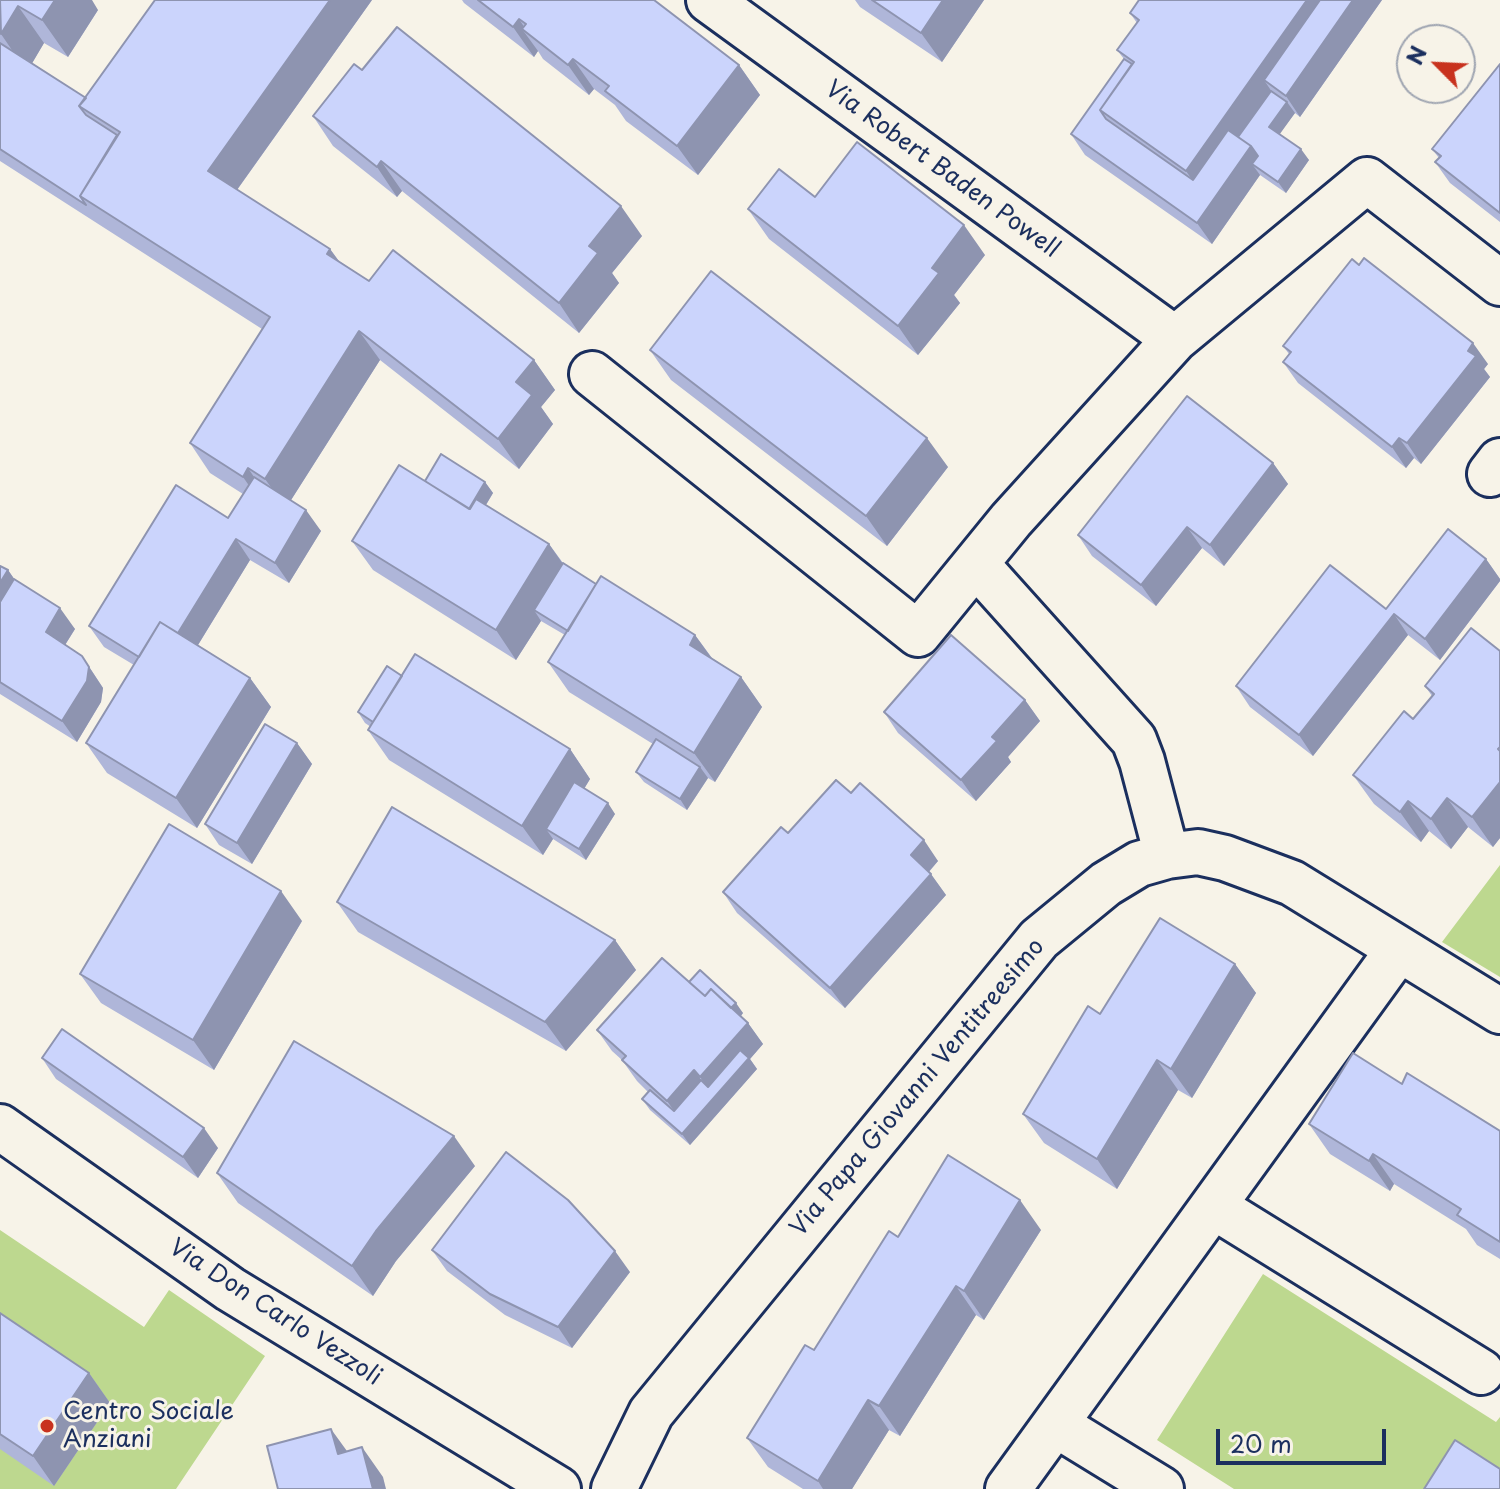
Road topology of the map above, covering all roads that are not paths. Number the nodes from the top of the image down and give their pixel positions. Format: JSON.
{"nodes":[{"id":1,"x":709,"y":0,"type":"edge"},
{"id":2,"x":1500,"y":283,"type":"edge"},
{"id":3,"x":1175,"y":339,"type":"junction"},
{"id":4,"x":592,"y":374,"type":"dead end"},
{"id":5,"x":976,"y":564,"type":"junction"},
{"id":6,"x":1167,"y":856,"type":"junction"},
{"id":7,"x":1399,"y":949,"type":"junction"},
{"id":8,"x":1500,"y":1011,"type":"edge"},
{"id":9,"x":0,"y":1127,"type":"edge"},
{"id":10,"x":1213,"y":1206,"type":"junction"},
{"id":11,"x":1481,"y":1372,"type":"dead end"},
{"id":12,"x":1055,"y":1424,"type":"junction"},
{"id":13,"x":558,"y":1489,"type":"edge"},
{"id":14,"x":614,"y":1489,"type":"edge"},
{"id":15,"x":1008,"y":1489,"type":"edge"},
{"id":16,"x":1161,"y":1489,"type":"edge"}],
"edges":[{"from":1,"to":3,"type":"street","name":"Via Robert Baden Powell"},
{"from":2,"to":3,"type":"street"},
{"from":3,"to":5,"type":"street"},
{"from":4,"to":5,"type":"street"},
{"from":5,"to":6,"type":"street"},
{"from":6,"to":7,"type":"street","name":"Via Papa Giovanni Ventitreesimo"},
{"from":6,"to":14,"type":"street","name":"Via Papa Giovanni Ventitreesimo"},
{"from":7,"to":8,"type":"street","name":"Via Papa Giovanni Ventitreesimo"},
{"from":7,"to":10,"type":"street"},
{"from":9,"to":13,"type":"street","name":"Via Don Carlo Vezzoli"},
{"from":10,"to":11,"type":"street"},
{"from":10,"to":12,"type":"street"},
{"from":12,"to":15,"type":"street"},
{"from":12,"to":16,"type":"street"}]}
